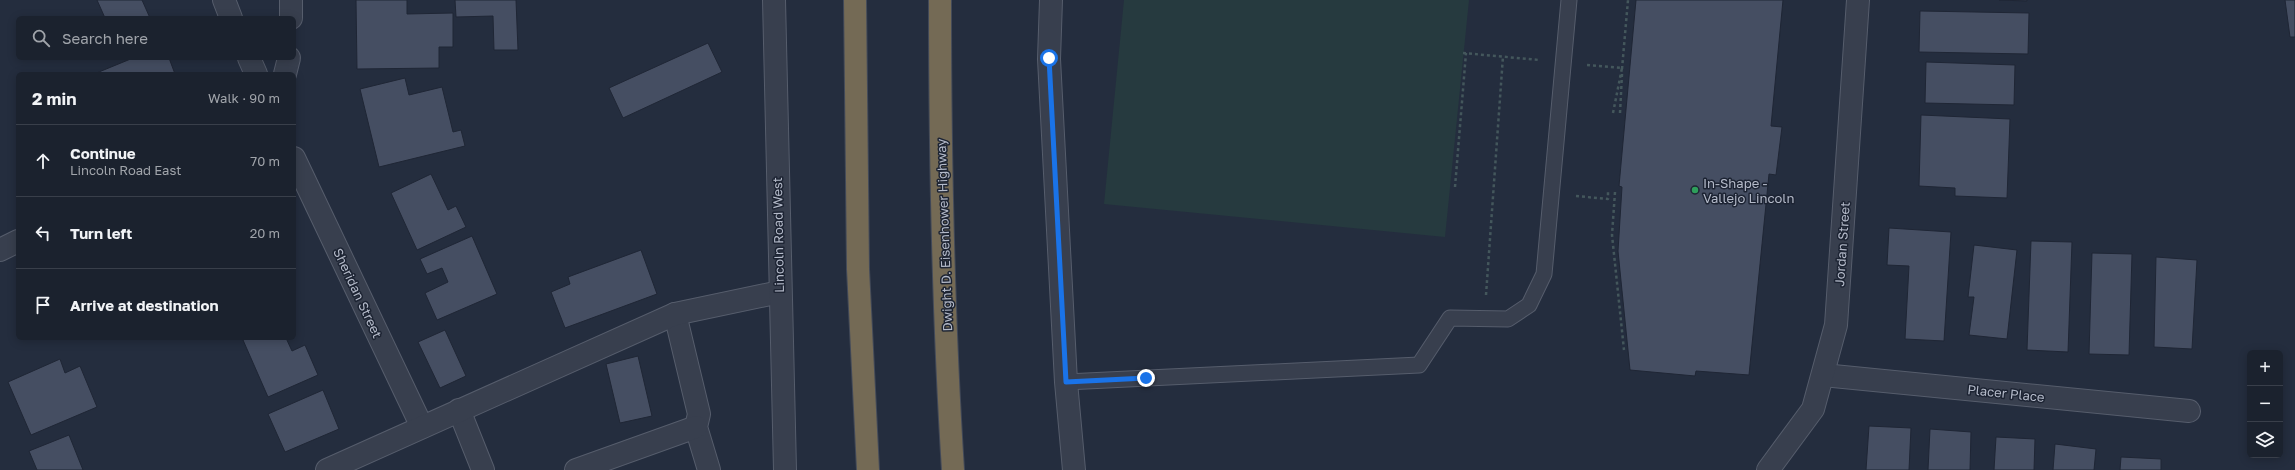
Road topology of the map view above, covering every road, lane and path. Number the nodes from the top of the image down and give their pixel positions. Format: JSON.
{"nodes":[{"id":1,"x":224,"y":0,"type":"edge"},
{"id":2,"x":291,"y":0,"type":"edge"},
{"id":3,"x":774,"y":0,"type":"edge"},
{"id":4,"x":855,"y":0,"type":"edge"},
{"id":5,"x":940,"y":0,"type":"edge"},
{"id":6,"x":1051,"y":0,"type":"edge"},
{"id":7,"x":1569,"y":0,"type":"edge"},
{"id":8,"x":1628,"y":0,"type":"edge"},
{"id":9,"x":1858,"y":0,"type":"edge"},
{"id":10,"x":230,"y":16,"type":"edge"},
{"id":11,"x":291,"y":16,"type":"edge"},
{"id":12,"x":1503,"y":56,"type":"junction"},
{"id":13,"x":250,"y":60,"type":"edge"},
{"id":14,"x":288,"y":60,"type":"edge"},
{"id":15,"x":1564,"y":63,"type":"junction"},
{"id":16,"x":1622,"y":68,"type":"junction"},
{"id":17,"x":255,"y":72,"type":"edge"},
{"id":18,"x":286,"y":72,"type":"edge"},
{"id":19,"x":1613,"y":113,"type":"dead end"},
{"id":20,"x":1620,"y":113,"type":"dead end"},
{"id":21,"x":296,"y":162,"type":"edge"},
{"id":22,"x":1455,"y":188,"type":"dead end"},
{"id":23,"x":1608,"y":192,"type":"dead end"},
{"id":24,"x":1615,"y":192,"type":"dead end"},
{"id":25,"x":1552,"y":193,"type":"junction"},
{"id":26,"x":16,"y":242,"type":"edge"},
{"id":27,"x":0,"y":250,"type":"edge"},
{"id":28,"x":780,"y":292,"type":"junction"},
{"id":29,"x":675,"y":314,"type":"junction"},
{"id":30,"x":1484,"y":319,"type":"junction"},
{"id":31,"x":1624,"y":350,"type":"dead end"},
{"id":32,"x":1823,"y":375,"type":"junction"},
{"id":33,"x":1066,"y":382,"type":"junction"},
{"id":34,"x":459,"y":410,"type":"junction"},
{"id":35,"x":2189,"y":411,"type":"dead end"},
{"id":36,"x":422,"y":427,"type":"junction"},
{"id":37,"x":696,"y":427,"type":"junction"},
{"id":38,"x":327,"y":470,"type":"edge"},
{"id":39,"x":483,"y":470,"type":"edge"},
{"id":40,"x":576,"y":470,"type":"edge"},
{"id":41,"x":709,"y":470,"type":"edge"},
{"id":42,"x":785,"y":470,"type":"edge"},
{"id":43,"x":868,"y":470,"type":"edge"},
{"id":44,"x":953,"y":470,"type":"edge"},
{"id":45,"x":1074,"y":470,"type":"edge"},
{"id":46,"x":1768,"y":470,"type":"edge"}],
"edges":[{"from":1,"to":10,"type":"street"},
{"from":2,"to":11,"type":"street"},
{"from":3,"to":28,"type":"street","name":"Lincoln Road West"},
{"from":4,"to":43,"type":"highway"},
{"from":5,"to":44,"type":"highway","name":"Dwight D. Eisenhower Highway"},
{"from":6,"to":33,"type":"street"},
{"from":7,"to":15,"type":"lane"},
{"from":8,"to":16,"type":"path"},
{"from":9,"to":32,"type":"street","name":"Jordan Street"},
{"from":12,"to":15,"type":"path"},
{"from":12,"to":22,"type":"path"},
{"from":12,"to":30,"type":"path"},
{"from":13,"to":17,"type":"street"},
{"from":14,"to":18,"type":"street"},
{"from":15,"to":16,"type":"path"},
{"from":15,"to":25,"type":"lane"},
{"from":16,"to":19,"type":"path"},
{"from":16,"to":20,"type":"path"},
{"from":21,"to":36,"type":"street","name":"Sheridan Street"},
{"from":23,"to":25,"type":"path"},
{"from":24,"to":31,"type":"path"},
{"from":25,"to":30,"type":"lane"},
{"from":26,"to":27,"type":"street"},
{"from":28,"to":29,"type":"street"},
{"from":28,"to":42,"type":"street","name":"Lincoln Road West"},
{"from":29,"to":34,"type":"street"},
{"from":29,"to":37,"type":"street"},
{"from":30,"to":33,"type":"lane"},
{"from":32,"to":35,"type":"street","name":"Placer Place"},
{"from":32,"to":46,"type":"street","name":"Jordan Street"},
{"from":33,"to":45,"type":"street"},
{"from":34,"to":36,"type":"street"},
{"from":34,"to":39,"type":"street"},
{"from":36,"to":38,"type":"street"},
{"from":37,"to":40,"type":"street"},
{"from":37,"to":41,"type":"street"}]}
